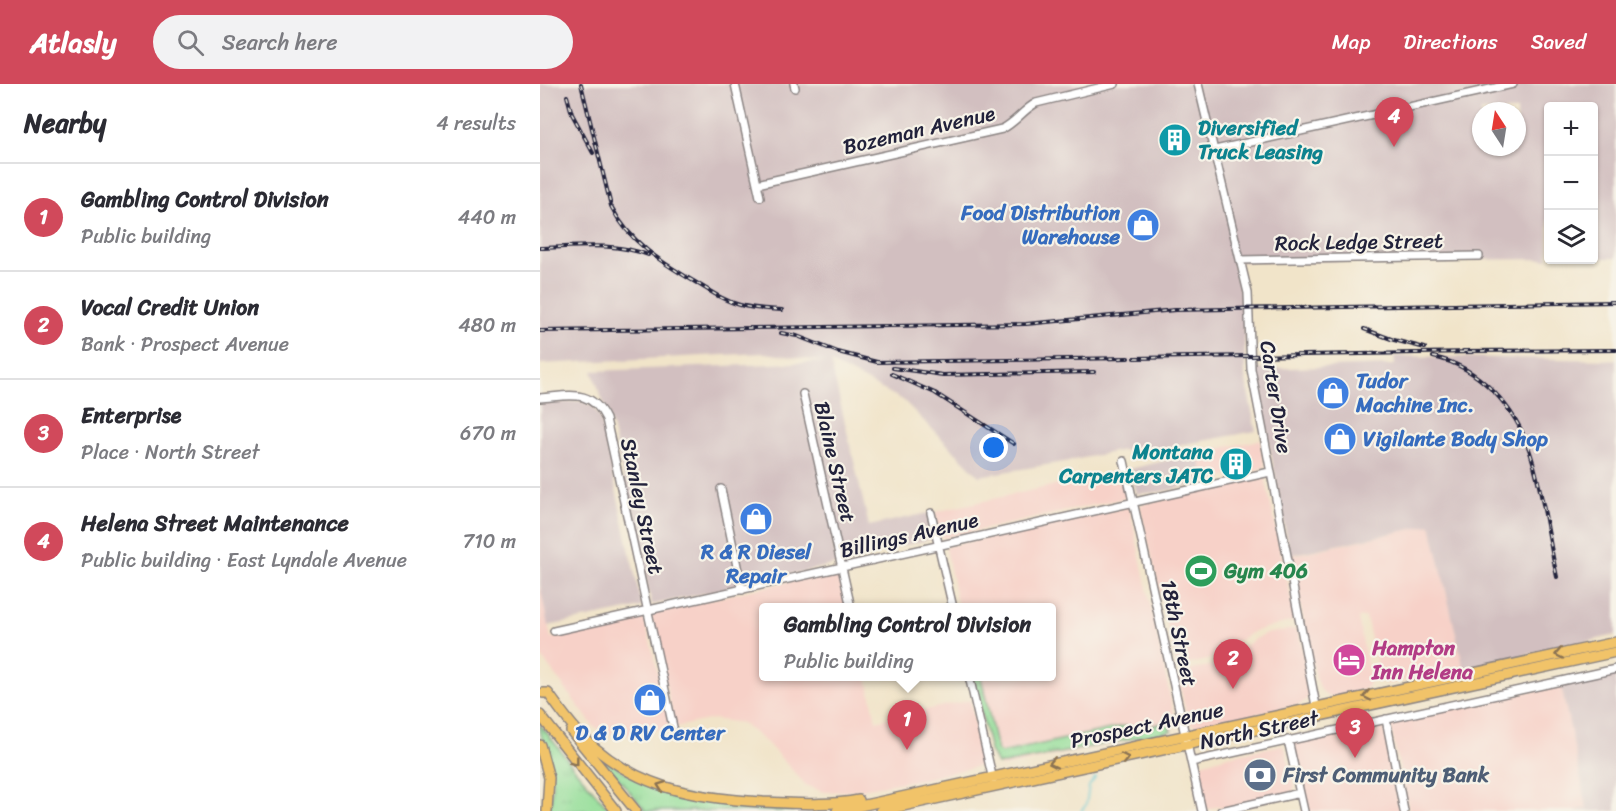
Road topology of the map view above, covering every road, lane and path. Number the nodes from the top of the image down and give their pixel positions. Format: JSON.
{"nodes":[{"id":1,"x":735,"y":84,"type":"edge"},
{"id":2,"x":1115,"y":84,"type":"edge"},
{"id":3,"x":1198,"y":84,"type":"edge"},
{"id":4,"x":1513,"y":84,"type":"edge"},
{"id":5,"x":1215,"y":150,"type":"junction"},
{"id":6,"x":757,"y":184,"type":"junction"},
{"id":7,"x":760,"y":197,"type":"dead end"},
{"id":8,"x":1479,"y":256,"type":"dead end"},
{"id":9,"x":1240,"y":260,"type":"junction"},
{"id":10,"x":803,"y":394,"type":"dead end"},
{"id":11,"x":540,"y":398,"type":"edge"},
{"id":12,"x":1124,"y":461,"type":"dead end"},
{"id":13,"x":1270,"y":472,"type":"junction"},
{"id":14,"x":721,"y":489,"type":"dead end"},
{"id":15,"x":1134,"y":502,"type":"junction"},
{"id":16,"x":931,"y":513,"type":"dead end"},
{"id":17,"x":939,"y":546,"type":"junction"},
{"id":18,"x":842,"y":567,"type":"junction"},
{"id":19,"x":742,"y":590,"type":"junction"},
{"id":20,"x":850,"y":603,"type":"edge"},
{"id":21,"x":952,"y":603,"type":"edge"},
{"id":22,"x":648,"y":611,"type":"junction"},
{"id":23,"x":555,"y":631,"type":"dead end"},
{"id":24,"x":1616,"y":642,"type":"edge"},
{"id":25,"x":1616,"y":652,"type":"edge"},
{"id":26,"x":1616,"y":669,"type":"edge"},
{"id":27,"x":1466,"y":680,"type":"junction"},
{"id":28,"x":970,"y":681,"type":"edge"},
{"id":29,"x":542,"y":690,"type":"edge"},
{"id":30,"x":1317,"y":712,"type":"junction"},
{"id":31,"x":540,"y":715,"type":"edge"},
{"id":32,"x":1386,"y":719,"type":"junction"},
{"id":33,"x":673,"y":727,"type":"dead end"},
{"id":34,"x":1186,"y":740,"type":"junction"},
{"id":35,"x":1288,"y":740,"type":"junction"},
{"id":36,"x":540,"y":745,"type":"edge"},
{"id":37,"x":1191,"y":762,"type":"junction"},
{"id":38,"x":993,"y":781,"type":"junction"},
{"id":39,"x":927,"y":791,"type":"junction"},
{"id":40,"x":1300,"y":793,"type":"junction"},
{"id":41,"x":547,"y":811,"type":"edge"},
{"id":42,"x":616,"y":811,"type":"edge"},
{"id":43,"x":636,"y":811,"type":"edge"},
{"id":44,"x":837,"y":811,"type":"edge"},
{"id":45,"x":880,"y":811,"type":"edge"},
{"id":46,"x":1202,"y":811,"type":"edge"},
{"id":47,"x":1221,"y":811,"type":"edge"},
{"id":48,"x":1304,"y":811,"type":"edge"},
{"id":49,"x":1404,"y":811,"type":"edge"}],
"edges":[{"from":1,"to":6,"type":"street"},
{"from":2,"to":6,"type":"street","name":"Bozeman Avenue"},
{"from":3,"to":5,"type":"street","name":"Carter Drive"},
{"from":4,"to":5,"type":"street"},
{"from":5,"to":9,"type":"street","name":"Carter Drive"},
{"from":6,"to":7,"type":"street"},
{"from":8,"to":9,"type":"street","name":"Rock Ledge Street"},
{"from":9,"to":13,"type":"street","name":"Carter Drive"},
{"from":10,"to":18,"type":"street","name":"Blaine Street"},
{"from":11,"to":22,"type":"street","name":"Stanley Street"},
{"from":12,"to":15,"type":"street","name":"18th Street"},
{"from":13,"to":15,"type":"street","name":"Billings Avenue"},
{"from":13,"to":30,"type":"street","name":"Carter Drive"},
{"from":14,"to":19,"type":"street"},
{"from":15,"to":17,"type":"street","name":"Billings Avenue"},
{"from":15,"to":34,"type":"street","name":"18th Street"},
{"from":16,"to":17,"type":"street"},
{"from":17,"to":18,"type":"street","name":"Billings Avenue"},
{"from":17,"to":21,"type":"street"},
{"from":18,"to":19,"type":"street","name":"Billings Avenue"},
{"from":18,"to":20,"type":"street","name":"Blaine Street"},
{"from":19,"to":22,"type":"street","name":"Billings Avenue"},
{"from":22,"to":23,"type":"street","name":"Billings Avenue"},
{"from":22,"to":33,"type":"street","name":"Stanley Street"},
{"from":24,"to":27,"type":"highway","one_way":true},
{"from":25,"to":27,"type":"highway"},
{"from":26,"to":32,"type":"street","name":"North Street"},
{"from":27,"to":30,"type":"highway","name":"Prospect Avenue"},
{"from":28,"to":38,"type":"street"},
{"from":39,"to":29,"type":"highway","one_way":true},
{"from":29,"to":43,"type":"highway"},
{"from":30,"to":34,"type":"highway","name":"Prospect Avenue"},
{"from":31,"to":42,"type":"highway","one_way":true},
{"from":32,"to":35,"type":"street","name":"North Street"},
{"from":32,"to":49,"type":"street"},
{"from":34,"to":37,"type":"street","name":"18th Street"},
{"from":34,"to":38,"type":"highway","name":"Prospect Avenue"},
{"from":35,"to":37,"type":"street","name":"North Street"},
{"from":35,"to":40,"type":"street"},
{"from":36,"to":41,"type":"highway"},
{"from":37,"to":46,"type":"street","name":"18th Street"},
{"from":38,"to":39,"type":"highway","name":"Prospect Avenue"},
{"from":38,"to":45,"type":"highway","name":"Prospect Avenue"},
{"from":39,"to":44,"type":"highway","name":"Prospect Avenue"},
{"from":40,"to":47,"type":"street"},
{"from":40,"to":48,"type":"street"}]}
